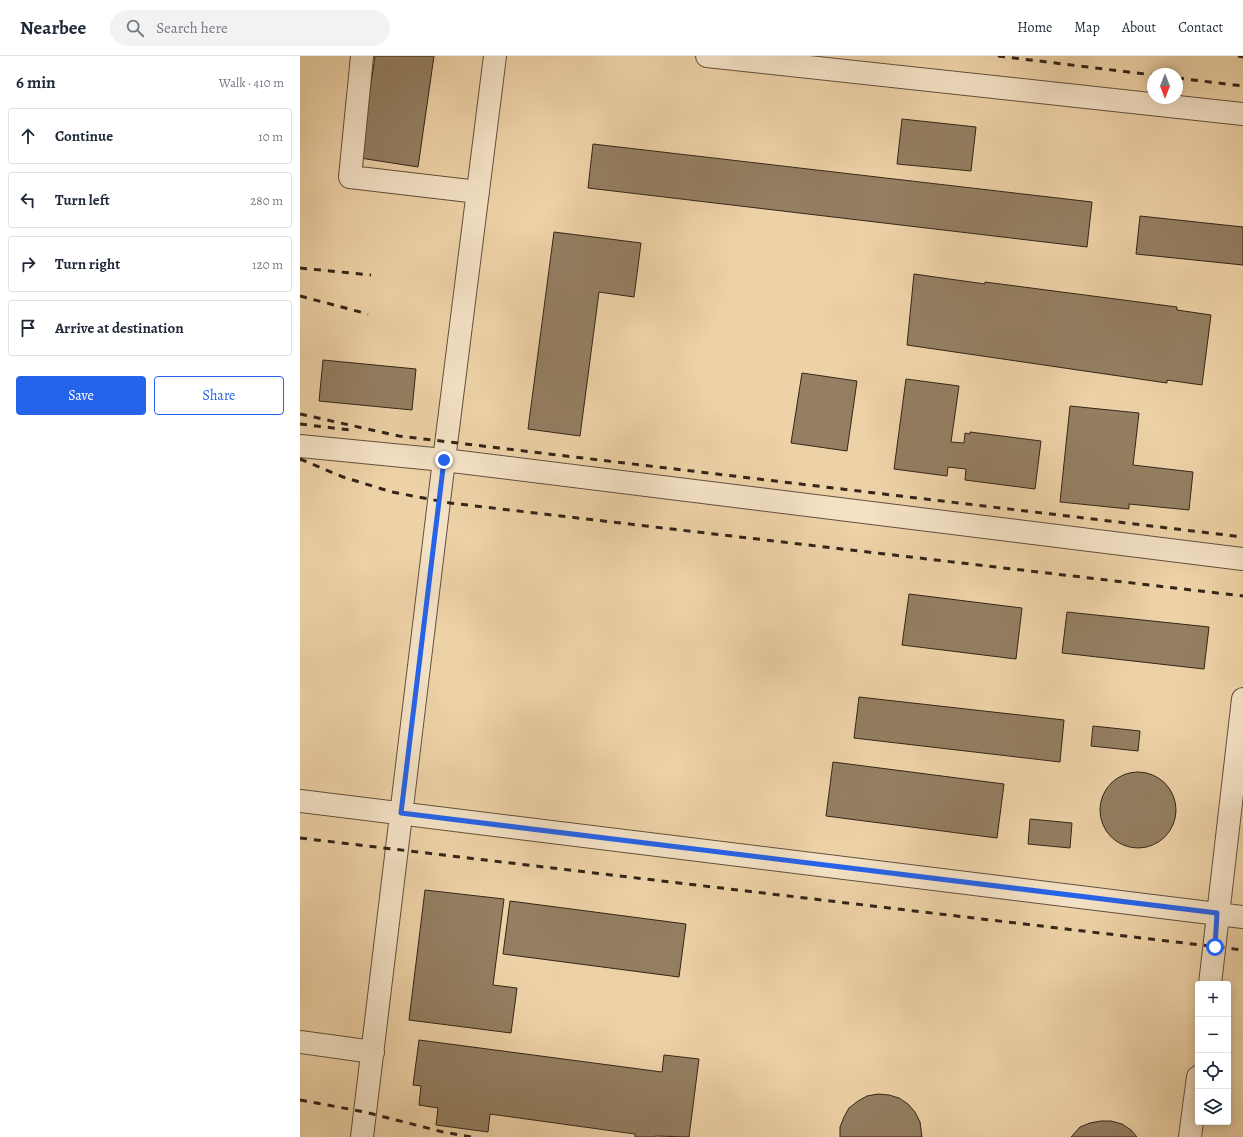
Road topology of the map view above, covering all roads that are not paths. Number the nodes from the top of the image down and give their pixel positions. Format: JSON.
{"nodes":[{"id":1,"x":362,"y":56,"type":"edge"},
{"id":2,"x":495,"y":56,"type":"edge"},
{"id":3,"x":707,"y":56,"type":"edge"},
{"id":4,"x":1243,"y":114,"type":"edge"},
{"id":5,"x":478,"y":192,"type":"junction"},
{"id":6,"x":300,"y":446,"type":"edge"},
{"id":7,"x":444,"y":460,"type":"junction"},
{"id":8,"x":1243,"y":559,"type":"edge"},
{"id":9,"x":1243,"y":699,"type":"edge"},
{"id":10,"x":300,"y":801,"type":"edge"},
{"id":11,"x":401,"y":813,"type":"junction"},
{"id":12,"x":1217,"y":913,"type":"junction"},
{"id":13,"x":1243,"y":917,"type":"edge"},
{"id":14,"x":1210,"y":981,"type":"edge"},
{"id":15,"x":300,"y":1042,"type":"edge"},
{"id":16,"x":373,"y":1052,"type":"junction"},
{"id":17,"x":1196,"y":1089,"type":"edge"},
{"id":18,"x":362,"y":1137,"type":"edge"},
{"id":19,"x":1190,"y":1137,"type":"edge"}],
"edges":[{"from":1,"to":5,"type":"lane"},
{"from":2,"to":5,"type":"lane"},
{"from":3,"to":4,"type":"lane"},
{"from":5,"to":7,"type":"lane"},
{"from":6,"to":7,"type":"lane"},
{"from":7,"to":8,"type":"lane"},
{"from":7,"to":11,"type":"lane"},
{"from":9,"to":12,"type":"lane"},
{"from":10,"to":11,"type":"lane"},
{"from":11,"to":12,"type":"lane"},
{"from":11,"to":16,"type":"lane"},
{"from":12,"to":13,"type":"lane"},
{"from":12,"to":14,"type":"lane"},
{"from":15,"to":16,"type":"lane"},
{"from":16,"to":18,"type":"lane"},
{"from":17,"to":19,"type":"lane"}]}
